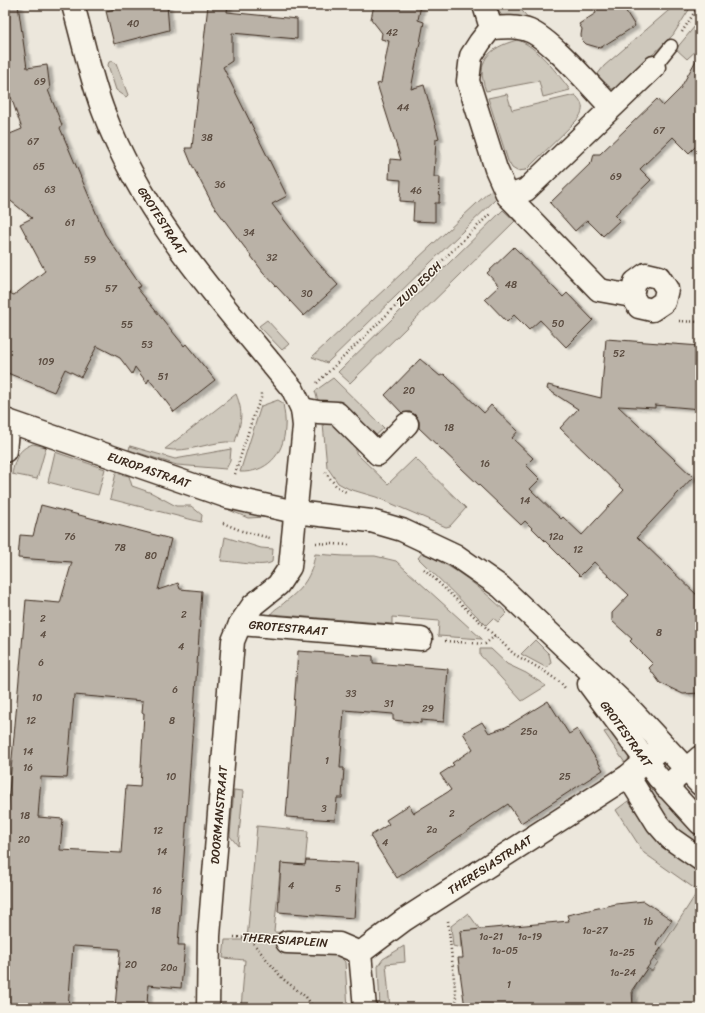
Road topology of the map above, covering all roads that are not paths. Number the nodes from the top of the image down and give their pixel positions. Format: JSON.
{"nodes":[{"id":1,"x":73,"y":5,"type":"edge"},
{"id":2,"x":484,"y":5,"type":"edge"},
{"id":3,"x":491,"y":28,"type":"junction"},
{"id":4,"x":671,"y":46,"type":"road end"},
{"id":5,"x":654,"y":67,"type":"joint"},
{"id":6,"x":610,"y":107,"type":"junction"},
{"id":7,"x":508,"y":196,"type":"junction"},
{"id":8,"x":632,"y":296,"type":"dead end"},
{"id":9,"x":302,"y":409,"type":"junction"},
{"id":10,"x":6,"y":421,"type":"edge"},
{"id":11,"x":407,"y":424,"type":"dead end"},
{"id":12,"x":5,"y":451,"type":"edge"},
{"id":13,"x":295,"y":512,"type":"junction"},
{"id":14,"x":240,"y":624,"type":"junction"},
{"id":15,"x":421,"y":639,"type":"road end"},
{"id":16,"x":558,"y":642,"type":"junction"},
{"id":17,"x":665,"y":745,"type":"junction"},
{"id":18,"x":646,"y":761,"type":"junction"},
{"id":19,"x":696,"y":770,"type":"edge"},
{"id":20,"x":628,"y":776,"type":"junction"},
{"id":21,"x":666,"y":787,"type":"junction"},
{"id":22,"x":700,"y":823,"type":"edge"},
{"id":23,"x":700,"y":859,"type":"edge"},
{"id":24,"x":287,"y":942,"type":"road end"},
{"id":25,"x":360,"y":953,"type":"junction"},
{"id":26,"x":208,"y":1008,"type":"edge"},
{"id":27,"x":365,"y":1008,"type":"edge"}],
"edges":[{"from":1,"to":9,"type":"street","name":"GROTESTRAAT"},
{"from":2,"to":3,"type":"street"},
{"from":3,"to":6,"type":"street"},
{"from":3,"to":7,"type":"street"},
{"from":4,"to":5,"type":"lane"},
{"from":5,"to":6,"type":"street"},
{"from":6,"to":7,"type":"street"},
{"from":7,"to":8,"type":"street"},
{"from":9,"to":11,"type":"street"},
{"from":9,"to":13,"type":"street","name":"GROTESTRAAT"},
{"from":10,"to":12,"type":"street"},
{"from":10,"to":13,"type":"street","name":"EUROPASTRAAT"},
{"from":13,"to":14,"type":"street","name":"GROTESTRAAT"},
{"from":13,"to":16,"type":"street","name":"GROTESTRAAT"},
{"from":14,"to":15,"type":"street","name":"GROTESTRAAT"},
{"from":14,"to":26,"type":"street","name":"DOORMANSTRAAT"},
{"from":16,"to":17,"type":"street","name":"GROTESTRAAT"},
{"from":16,"to":18,"type":"street","name":"GROTESTRAAT"},
{"from":17,"to":18,"type":"street","name":"THERESIASTRAAT"},
{"from":17,"to":19,"type":"street","name":"GROTESTRAAT"},
{"from":18,"to":20,"type":"street","name":"THERESIASTRAAT"},
{"from":18,"to":21,"type":"street","name":"GROTESTRAAT"},
{"from":19,"to":21,"type":"street"},
{"from":20,"to":23,"type":"street","name":"GROTESTRAAT"},
{"from":20,"to":25,"type":"street","name":"THERESIASTRAAT"},
{"from":21,"to":22,"type":"street","name":"GROTESTRAAT"},
{"from":24,"to":25,"type":"street","name":"THERESIAPLEIN"},
{"from":25,"to":27,"type":"street"}]}
